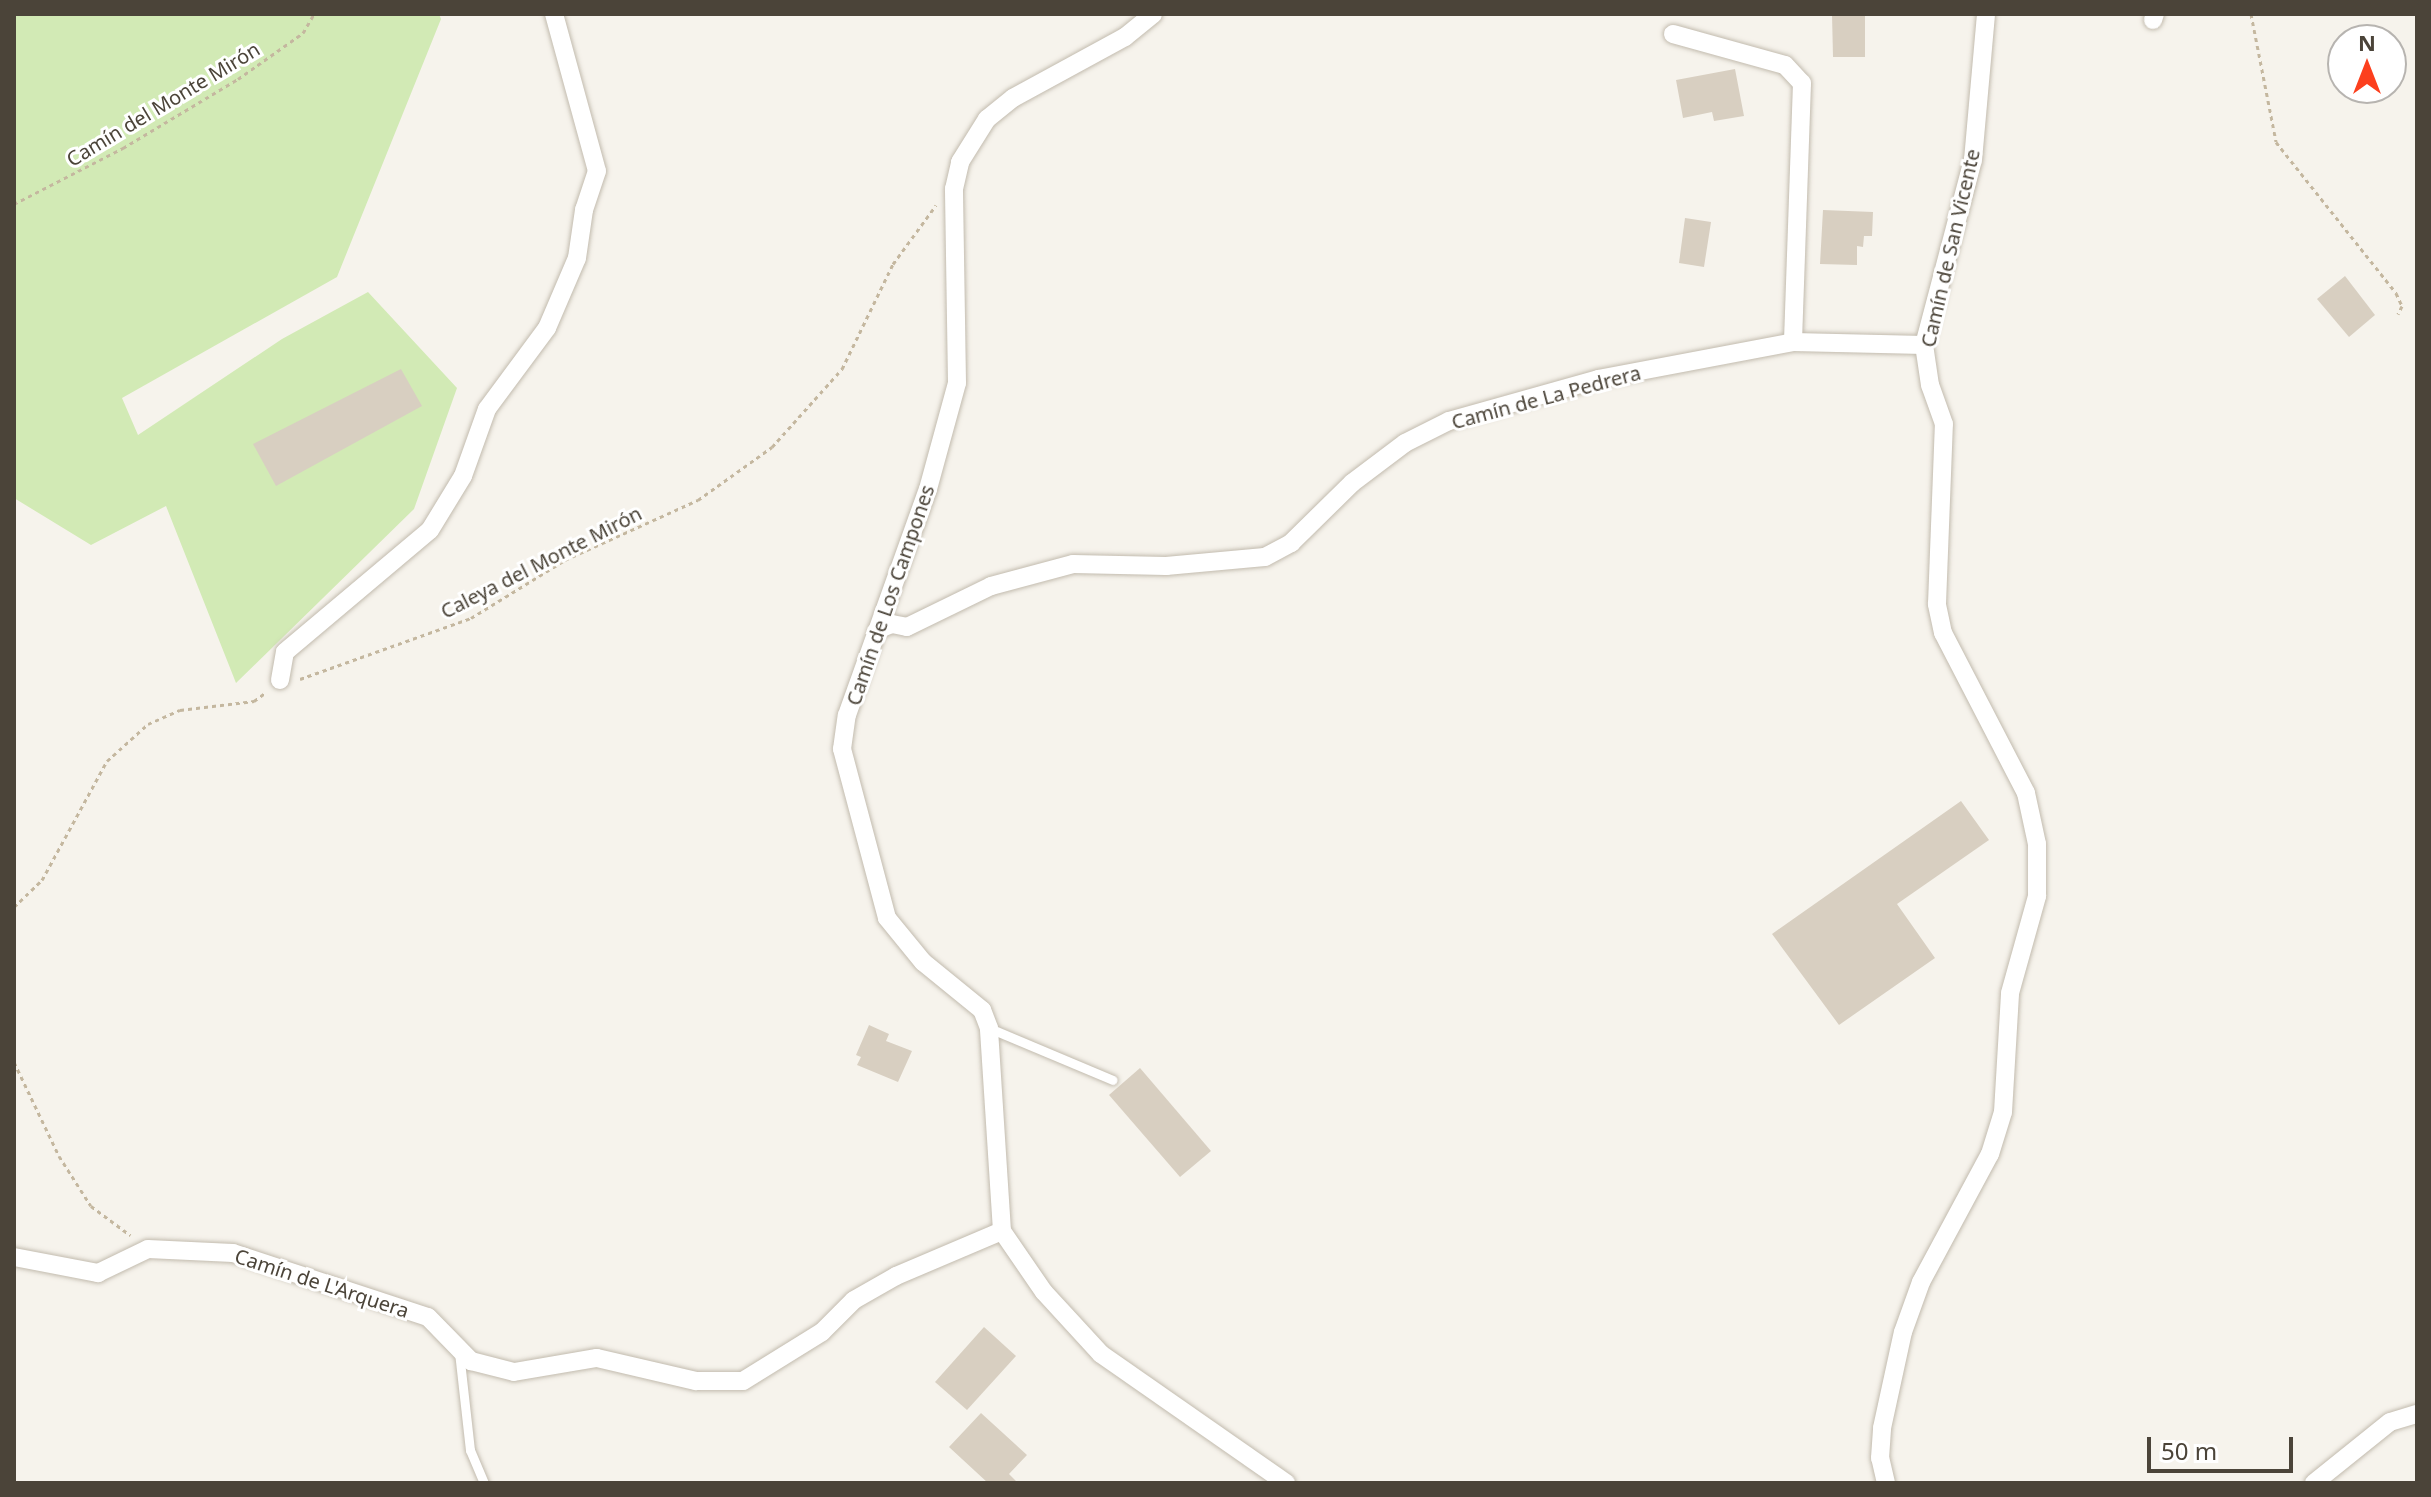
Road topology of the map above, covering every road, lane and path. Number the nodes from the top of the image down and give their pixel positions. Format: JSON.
{"nodes":[{"id":1,"x":314,"y":14,"type":"edge"},
{"id":2,"x":554,"y":14,"type":"edge"},
{"id":3,"x":1153,"y":14,"type":"edge"},
{"id":4,"x":1986,"y":14,"type":"edge"},
{"id":5,"x":2251,"y":14,"type":"edge"},
{"id":6,"x":1673,"y":34,"type":"dead end"},
{"id":7,"x":954,"y":189,"type":"junction"},
{"id":8,"x":14,"y":204,"type":"edge"},
{"id":9,"x":2398,"y":314,"type":"dead end"},
{"id":10,"x":1793,"y":342,"type":"junction"},
{"id":11,"x":1924,"y":345,"type":"junction"},
{"id":12,"x":877,"y":630,"type":"junction"},
{"id":13,"x":280,"y":680,"type":"junction"},
{"id":14,"x":14,"y":907,"type":"edge"},
{"id":15,"x":989,"y":1028,"type":"junction"},
{"id":16,"x":14,"y":1062,"type":"edge"},
{"id":17,"x":1113,"y":1080,"type":"dead end"},
{"id":18,"x":1002,"y":1231,"type":"junction"},
{"id":19,"x":148,"y":1249,"type":"junction"},
{"id":20,"x":14,"y":1257,"type":"edge"},
{"id":21,"x":459,"y":1349,"type":"junction"},
{"id":22,"x":2417,"y":1414,"type":"edge"},
{"id":23,"x":484,"y":1483,"type":"edge"},
{"id":24,"x":1286,"y":1483,"type":"edge"},
{"id":25,"x":1886,"y":1483,"type":"edge"},
{"id":26,"x":2314,"y":1483,"type":"edge"}],
"edges":[{"from":1,"to":8,"type":"path","name":"Camín del Monte Mirón"},
{"from":2,"to":13,"type":"street"},
{"from":3,"to":7,"type":"street","name":"Camín de Los Campones"},
{"from":4,"to":11,"type":"street","name":"Camín de San Vicente"},
{"from":5,"to":9,"type":"path"},
{"from":6,"to":10,"type":"street"},
{"from":7,"to":12,"type":"street","name":"Camín de Los Campones"},
{"from":7,"to":13,"type":"path","name":"Caleya del Monte Mirón"},
{"from":10,"to":11,"type":"street","name":"Camín de La Pedrera"},
{"from":10,"to":12,"type":"street","name":"Camín de La Pedrera"},
{"from":11,"to":25,"type":"street","name":"Camín de San Vicente"},
{"from":12,"to":15,"type":"street","name":"Camín de Los Campones"},
{"from":13,"to":14,"type":"path"},
{"from":15,"to":17,"type":"lane"},
{"from":15,"to":18,"type":"street"},
{"from":16,"to":19,"type":"path"},
{"from":18,"to":21,"type":"street","name":"Camín de L'Arquera"},
{"from":18,"to":24,"type":"street"},
{"from":19,"to":20,"type":"street"},
{"from":19,"to":21,"type":"street","name":"Camín de L'Arquera"},
{"from":21,"to":23,"type":"lane"},
{"from":22,"to":26,"type":"street"}]}
